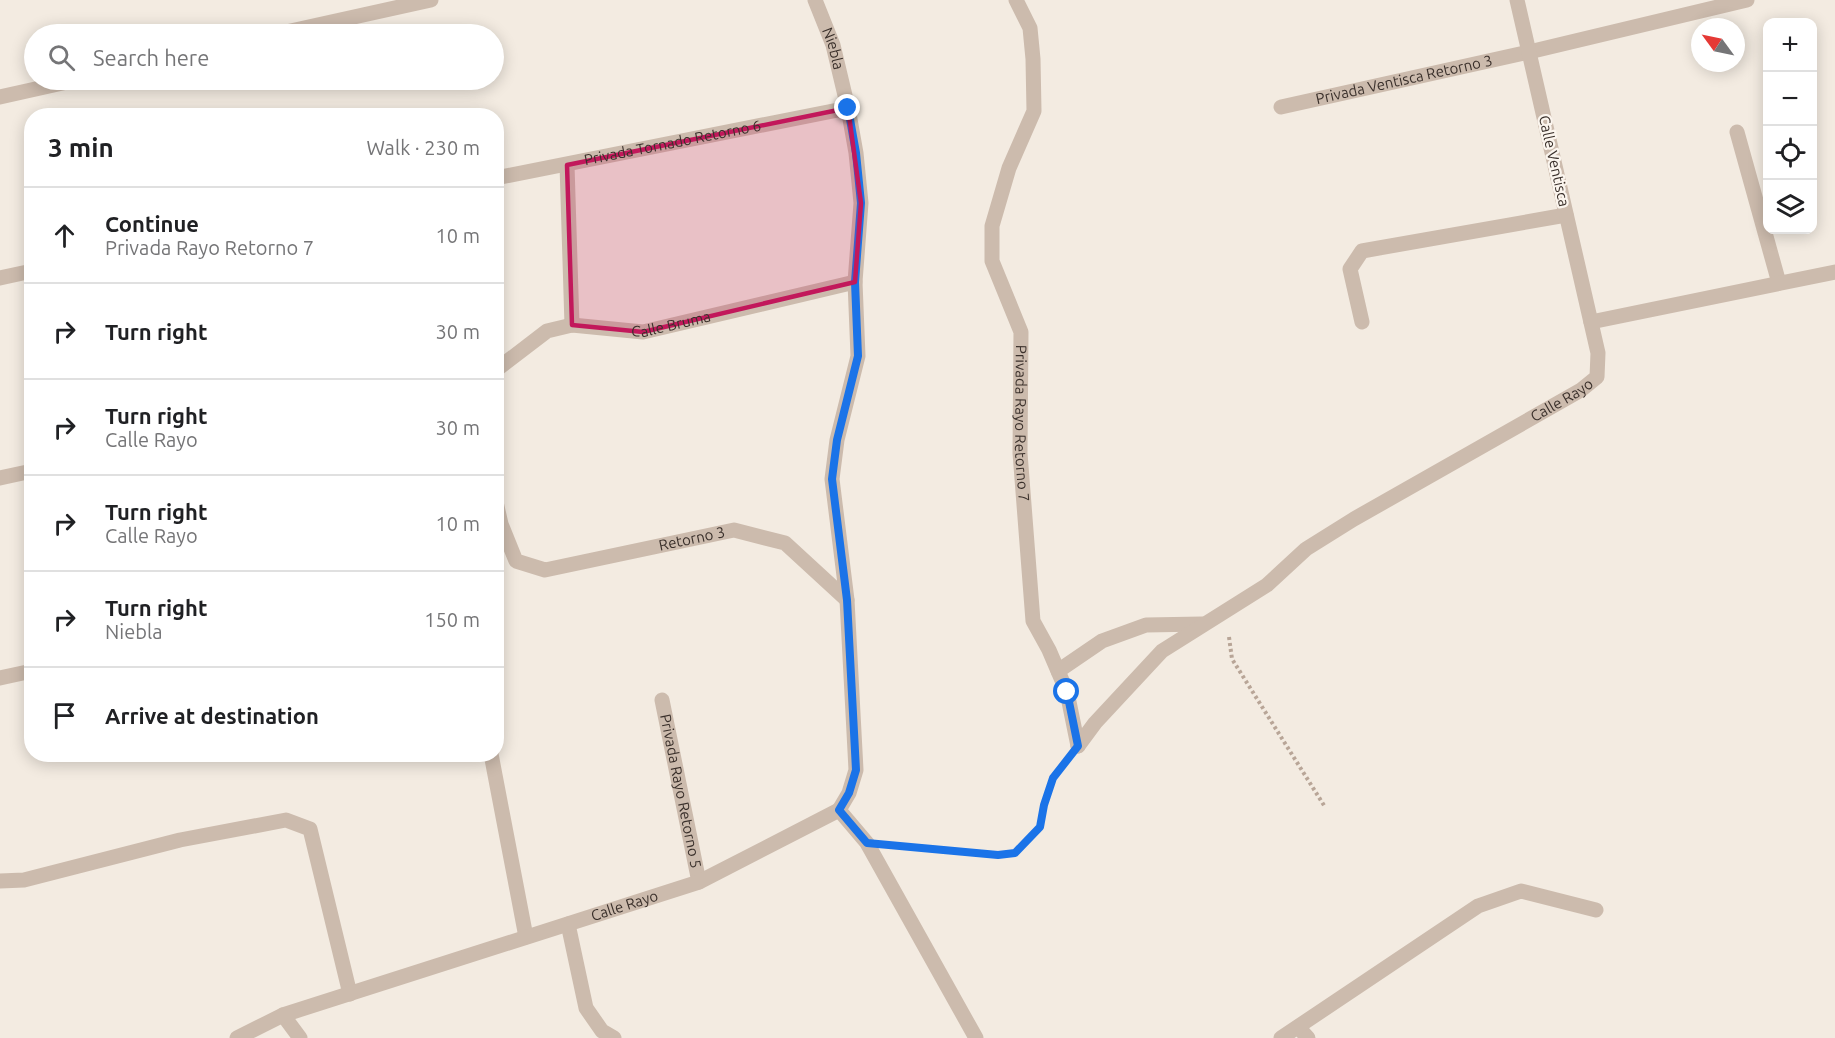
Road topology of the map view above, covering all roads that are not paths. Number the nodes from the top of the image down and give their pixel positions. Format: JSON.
{"nodes":[{"id":1,"x":431,"y":0,"type":"edge"},
{"id":2,"x":815,"y":0,"type":"edge"},
{"id":3,"x":1016,"y":0,"type":"edge"},
{"id":4,"x":1517,"y":0,"type":"edge"},
{"id":5,"x":1747,"y":0,"type":"edge"},
{"id":6,"x":323,"y":24,"type":"edge"},
{"id":7,"x":1529,"y":52,"type":"junction"},
{"id":8,"x":31,"y":90,"type":"edge"},
{"id":9,"x":0,"y":97,"type":"edge"},
{"id":10,"x":1281,"y":107,"type":"dead end"},
{"id":11,"x":848,"y":108,"type":"junction"},
{"id":12,"x":1737,"y":132,"type":"dead end"},
{"id":13,"x":567,"y":165,"type":"junction"},
{"id":14,"x":504,"y":177,"type":"edge"},
{"id":15,"x":1566,"y":215,"type":"junction"},
{"id":16,"x":1835,"y":272,"type":"edge"},
{"id":17,"x":24,"y":273,"type":"edge"},
{"id":18,"x":0,"y":278,"type":"edge"},
{"id":19,"x":855,"y":282,"type":"junction"},
{"id":20,"x":1779,"y":283,"type":"junction"},
{"id":21,"x":1362,"y":322,"type":"dead end"},
{"id":22,"x":1591,"y":322,"type":"junction"},
{"id":23,"x":572,"y":325,"type":"junction"},
{"id":24,"x":504,"y":364,"type":"edge"},
{"id":25,"x":24,"y":473,"type":"edge"},
{"id":26,"x":0,"y":478,"type":"edge"},
{"id":27,"x":504,"y":531,"type":"edge"},
{"id":28,"x":847,"y":600,"type":"junction"},
{"id":29,"x":1202,"y":624,"type":"junction"},
{"id":30,"x":1058,"y":671,"type":"junction"},
{"id":31,"x":24,"y":673,"type":"edge"},
{"id":32,"x":0,"y":678,"type":"edge"},
{"id":33,"x":662,"y":700,"type":"dead end"},
{"id":34,"x":493,"y":762,"type":"edge"},
{"id":35,"x":839,"y":810,"type":"junction"},
{"id":36,"x":0,"y":881,"type":"edge"},
{"id":37,"x":699,"y":882,"type":"junction"},
{"id":38,"x":1596,"y":910,"type":"dead end"},
{"id":39,"x":568,"y":924,"type":"junction"},
{"id":40,"x":526,"y":937,"type":"junction"},
{"id":41,"x":350,"y":994,"type":"junction"},
{"id":42,"x":283,"y":1015,"type":"junction"},
{"id":43,"x":1298,"y":1026,"type":"junction"},
{"id":44,"x":237,"y":1038,"type":"edge"},
{"id":45,"x":300,"y":1038,"type":"edge"},
{"id":46,"x":614,"y":1038,"type":"edge"},
{"id":47,"x":976,"y":1038,"type":"edge"},
{"id":48,"x":1281,"y":1038,"type":"edge"},
{"id":49,"x":1308,"y":1038,"type":"edge"}],
"edges":[{"from":1,"to":6,"type":"street"},
{"from":2,"to":11,"type":"street","name":"Niebla"},
{"from":3,"to":30,"type":"street","name":"Privada Rayo Retorno 7"},
{"from":4,"to":7,"type":"street","name":"Calle Ventisca"},
{"from":5,"to":7,"type":"street","name":"Privada Ventisca Retorno 3"},
{"from":7,"to":10,"type":"street","name":"Privada Ventisca Retorno 3"},
{"from":7,"to":15,"type":"street","name":"Calle Ventisca"},
{"from":8,"to":9,"type":"street"},
{"from":11,"to":13,"type":"street","name":"Privada Tornado Retorno 6"},
{"from":11,"to":19,"type":"street","name":"Niebla"},
{"from":12,"to":20,"type":"street"},
{"from":13,"to":14,"type":"street","name":"Privada Tornado Retorno 6"},
{"from":13,"to":23,"type":"street"},
{"from":15,"to":21,"type":"street"},
{"from":15,"to":22,"type":"street","name":"Calle Ventisca"},
{"from":16,"to":20,"type":"street"},
{"from":17,"to":18,"type":"street"},
{"from":19,"to":23,"type":"street","name":"Calle Bruma"},
{"from":19,"to":28,"type":"street","name":"Niebla"},
{"from":20,"to":22,"type":"street"},
{"from":22,"to":29,"type":"street","name":"Calle Rayo"},
{"from":23,"to":24,"type":"street","name":"Calle Bruma"},
{"from":25,"to":26,"type":"street"},
{"from":27,"to":28,"type":"street","name":"Retorno 3"},
{"from":28,"to":35,"type":"street","name":"Niebla"},
{"from":29,"to":30,"type":"street"},
{"from":29,"to":30,"type":"street","name":"Privada Rayo Retorno 7"},
{"from":31,"to":32,"type":"street"},
{"from":33,"to":37,"type":"street","name":"Privada Rayo Retorno 5"},
{"from":34,"to":40,"type":"street"},
{"from":35,"to":37,"type":"street","name":"Calle Rayo"},
{"from":35,"to":47,"type":"street"},
{"from":36,"to":41,"type":"street"},
{"from":37,"to":39,"type":"street","name":"Calle Rayo"},
{"from":38,"to":43,"type":"street"},
{"from":39,"to":40,"type":"street","name":"Calle Rayo"},
{"from":39,"to":46,"type":"street"},
{"from":40,"to":41,"type":"street","name":"Calle Rayo"},
{"from":41,"to":42,"type":"street","name":"Calle Rayo"},
{"from":42,"to":44,"type":"street","name":"Calle Rayo"},
{"from":42,"to":45,"type":"street"},
{"from":43,"to":48,"type":"street"},
{"from":43,"to":49,"type":"street"}]}
